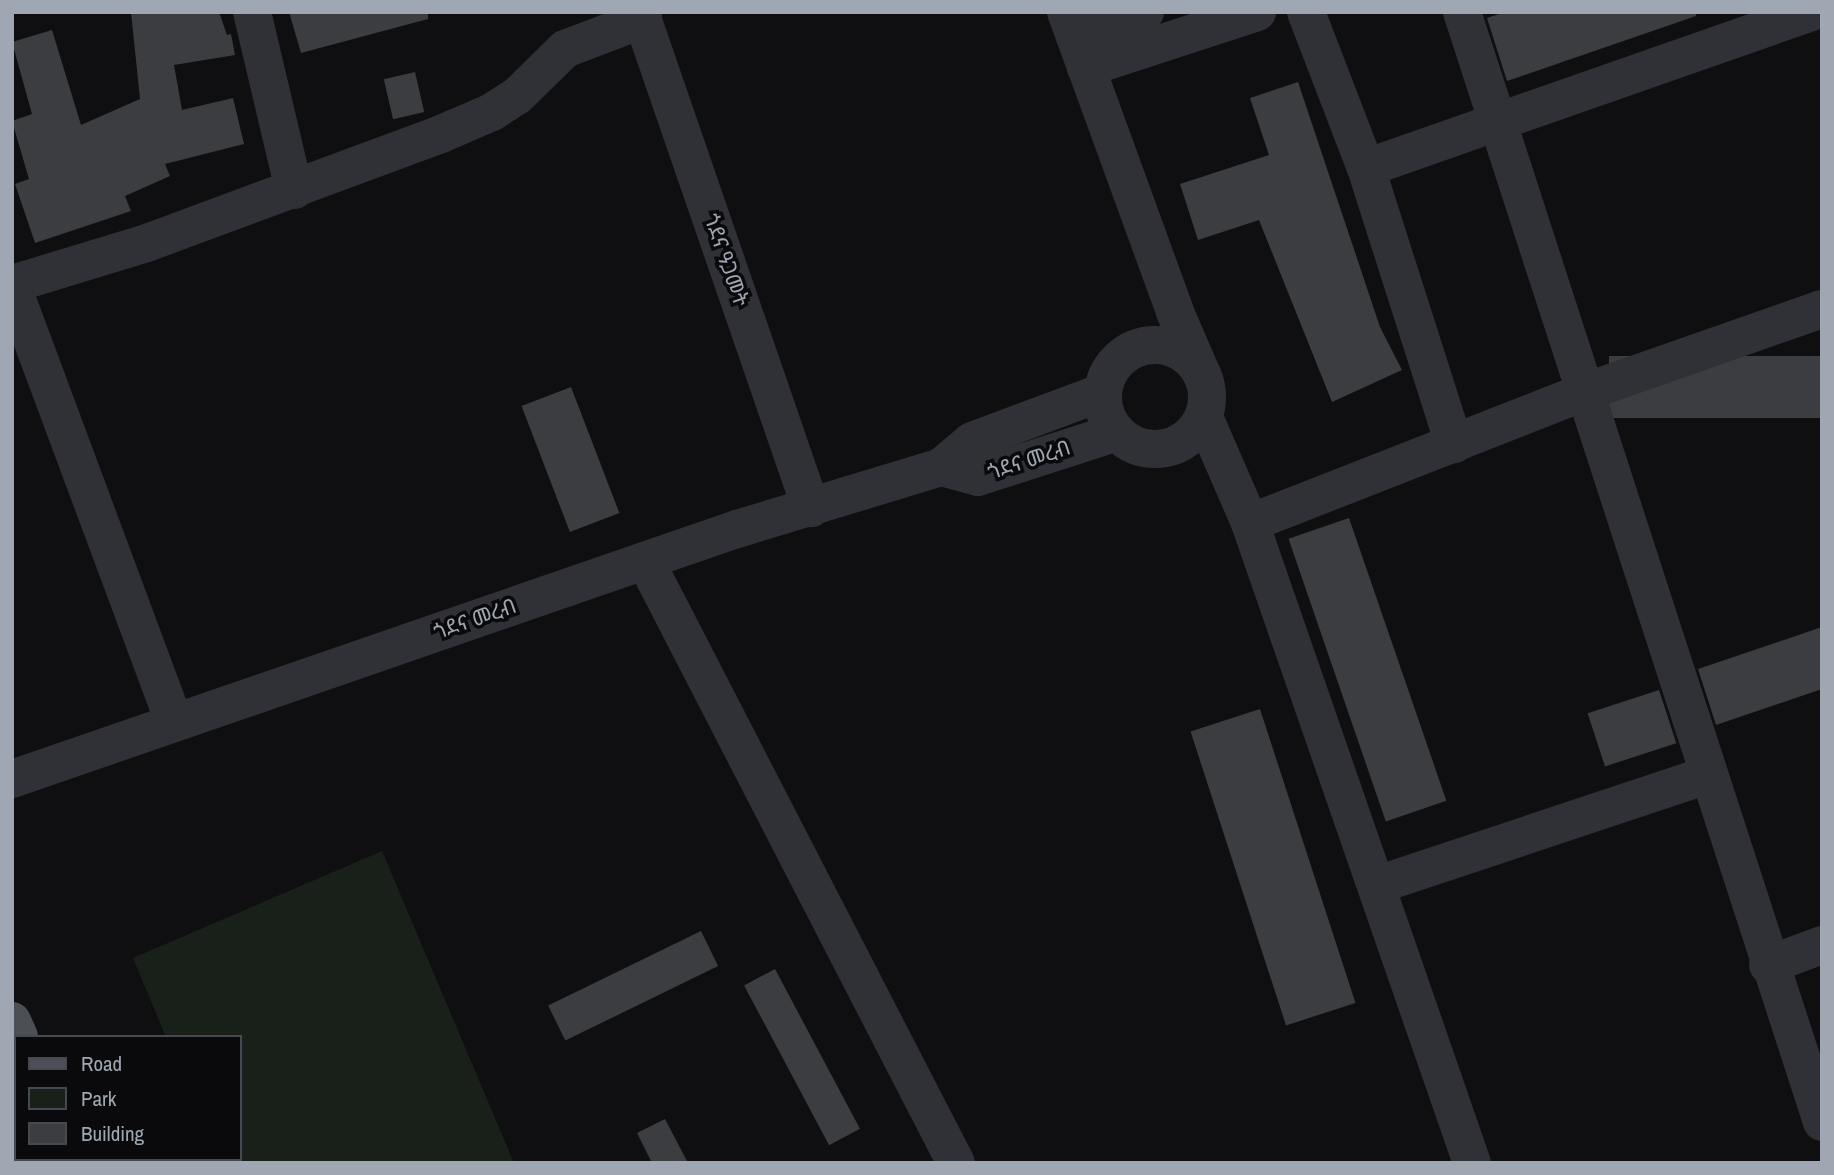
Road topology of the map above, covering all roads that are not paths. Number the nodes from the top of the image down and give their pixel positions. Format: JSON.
{"nodes":[{"id":1,"x":253,"y":12,"type":"edge"},
{"id":2,"x":1145,"y":12,"type":"edge"},
{"id":3,"x":1257,"y":12,"type":"edge"},
{"id":4,"x":1306,"y":12,"type":"edge"},
{"id":5,"x":1462,"y":12,"type":"edge"},
{"id":6,"x":1811,"y":12,"type":"edge"},
{"id":7,"x":641,"y":16,"type":"edge"},
{"id":8,"x":1076,"y":39,"type":"edge"},
{"id":9,"x":1501,"y":123,"type":"junction"},
{"id":10,"x":1366,"y":168,"type":"junction"},
{"id":11,"x":294,"y":190,"type":"junction"},
{"id":12,"x":1159,"y":271,"type":"junction"},
{"id":13,"x":12,"y":285,"type":"edge"},
{"id":14,"x":1822,"y":309,"type":"edge"},
{"id":15,"x":1129,"y":352,"type":"junction"},
{"id":16,"x":1203,"y":377,"type":"junction"},
{"id":17,"x":1103,"y":392,"type":"junction"},
{"id":18,"x":1585,"y":392,"type":"junction"},
{"id":19,"x":1038,"y":417,"type":"junction"},
{"id":20,"x":1204,"y":418,"type":"junction"},
{"id":21,"x":1117,"y":432,"type":"junction"},
{"id":22,"x":1177,"y":444,"type":"junction"},
{"id":23,"x":1454,"y":444,"type":"junction"},
{"id":24,"x":1050,"y":454,"type":"junction"},
{"id":25,"x":941,"y":467,"type":"junction"},
{"id":26,"x":1233,"y":481,"type":"junction"},
{"id":27,"x":811,"y":508,"type":"junction"},
{"id":28,"x":1251,"y":523,"type":"junction"},
{"id":29,"x":646,"y":562,"type":"junction"},
{"id":30,"x":173,"y":720,"type":"junction"},
{"id":31,"x":1708,"y":775,"type":"junction"},
{"id":32,"x":12,"y":779,"type":"edge"},
{"id":33,"x":1377,"y":885,"type":"junction"},
{"id":34,"x":1822,"y":945,"type":"edge"},
{"id":35,"x":1768,"y":965,"type":"junction"},
{"id":36,"x":1819,"y":1105,"type":"edge"},
{"id":37,"x":956,"y":1163,"type":"edge"},
{"id":38,"x":1472,"y":1163,"type":"edge"}],
"edges":[{"from":1,"to":11,"type":"street"},
{"from":2,"to":8,"type":"street"},
{"from":3,"to":8,"type":"street"},
{"from":4,"to":10,"type":"street"},
{"from":5,"to":9,"type":"street"},
{"from":6,"to":9,"type":"street"},
{"from":7,"to":11,"type":"street"},
{"from":7,"to":27,"type":"street","name":"ጎደና ዓጋመት"},
{"from":8,"to":12,"type":"street"},
{"from":9,"to":10,"type":"street"},
{"from":9,"to":18,"type":"street"},
{"from":10,"to":23,"type":"street"},
{"from":11,"to":13,"type":"street"},
{"from":12,"to":15,"type":"street"},
{"from":12,"to":16,"type":"street"},
{"from":13,"to":30,"type":"street"},
{"from":14,"to":18,"type":"street"},
{"from":15,"to":16,"type":"street"},
{"from":15,"to":17,"type":"street"},
{"from":16,"to":20,"type":"street"},
{"from":17,"to":19,"type":"street","name":"ጎደና መረብ"},
{"from":17,"to":21,"type":"street"},
{"from":18,"to":23,"type":"street"},
{"from":18,"to":31,"type":"street"},
{"from":19,"to":24,"type":"street"},
{"from":19,"to":25,"type":"street","name":"ጎደና መረብ"},
{"from":20,"to":22,"type":"street"},
{"from":20,"to":26,"type":"street"},
{"from":21,"to":22,"type":"street"},
{"from":21,"to":24,"type":"street","name":"ጎደና መረብ"},
{"from":22,"to":26,"type":"street"},
{"from":23,"to":28,"type":"street"},
{"from":24,"to":25,"type":"street","name":"ጎደና መረብ"},
{"from":25,"to":27,"type":"street","name":"ጎደና መረብ"},
{"from":26,"to":28,"type":"street"},
{"from":27,"to":29,"type":"street","name":"ጎደና መረብ"},
{"from":28,"to":33,"type":"street"},
{"from":29,"to":30,"type":"street","name":"ጎደና መረብ"},
{"from":29,"to":37,"type":"street"},
{"from":30,"to":32,"type":"street","name":"ጎደና መረብ"},
{"from":31,"to":33,"type":"street"},
{"from":31,"to":35,"type":"street"},
{"from":33,"to":38,"type":"street"},
{"from":34,"to":35,"type":"street"},
{"from":35,"to":36,"type":"street"}]}
